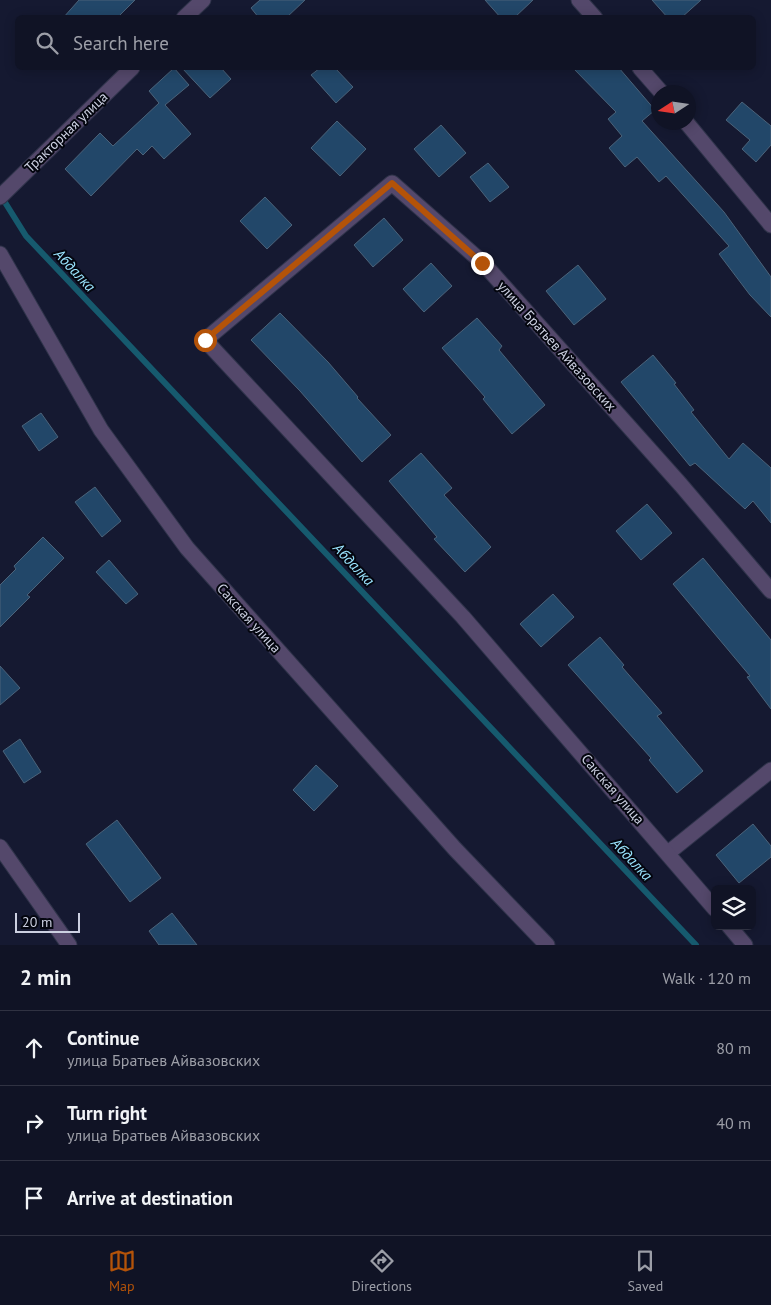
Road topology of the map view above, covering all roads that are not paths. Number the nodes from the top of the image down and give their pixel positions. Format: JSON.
{"nodes":[{"id":1,"x":203,"y":0,"type":"edge"},
{"id":2,"x":579,"y":0,"type":"edge"},
{"id":3,"x":187,"y":15,"type":"edge"},
{"id":4,"x":593,"y":15,"type":"edge"},
{"id":5,"x":130,"y":70,"type":"edge"},
{"id":6,"x":642,"y":70,"type":"edge"},
{"id":7,"x":655,"y":85,"type":"edge"},
{"id":8,"x":693,"y":130,"type":"edge"},
{"id":9,"x":0,"y":197,"type":"edge"},
{"id":10,"x":771,"y":225,"type":"edge"},
{"id":11,"x":0,"y":254,"type":"edge"},
{"id":12,"x":205,"y":340,"type":"joint"},
{"id":13,"x":771,"y":591,"type":"edge"},
{"id":14,"x":771,"y":770,"type":"edge"},
{"id":15,"x":0,"y":847,"type":"edge"},
{"id":16,"x":668,"y":853,"type":"junction"},
{"id":17,"x":711,"y":904,"type":"edge"},
{"id":18,"x":732,"y":930,"type":"edge"},
{"id":19,"x":69,"y":945,"type":"edge"},
{"id":20,"x":547,"y":945,"type":"edge"},
{"id":21,"x":745,"y":945,"type":"edge"}],
"edges":[{"from":1,"to":3,"type":"street"},
{"from":2,"to":4,"type":"street"},
{"from":5,"to":9,"type":"street","name":"Тракторная улица"},
{"from":6,"to":7,"type":"street"},
{"from":8,"to":10,"type":"street"},
{"from":11,"to":20,"type":"street","name":"Сакская улица"},
{"from":12,"to":13,"type":"street","name":"улица Братьев Айвазовских"},
{"from":12,"to":16,"type":"street","name":"Сакская улица"},
{"from":14,"to":16,"type":"street"},
{"from":15,"to":19,"type":"street"},
{"from":16,"to":17,"type":"street","name":"Сакская улица"},
{"from":18,"to":21,"type":"street"}]}
